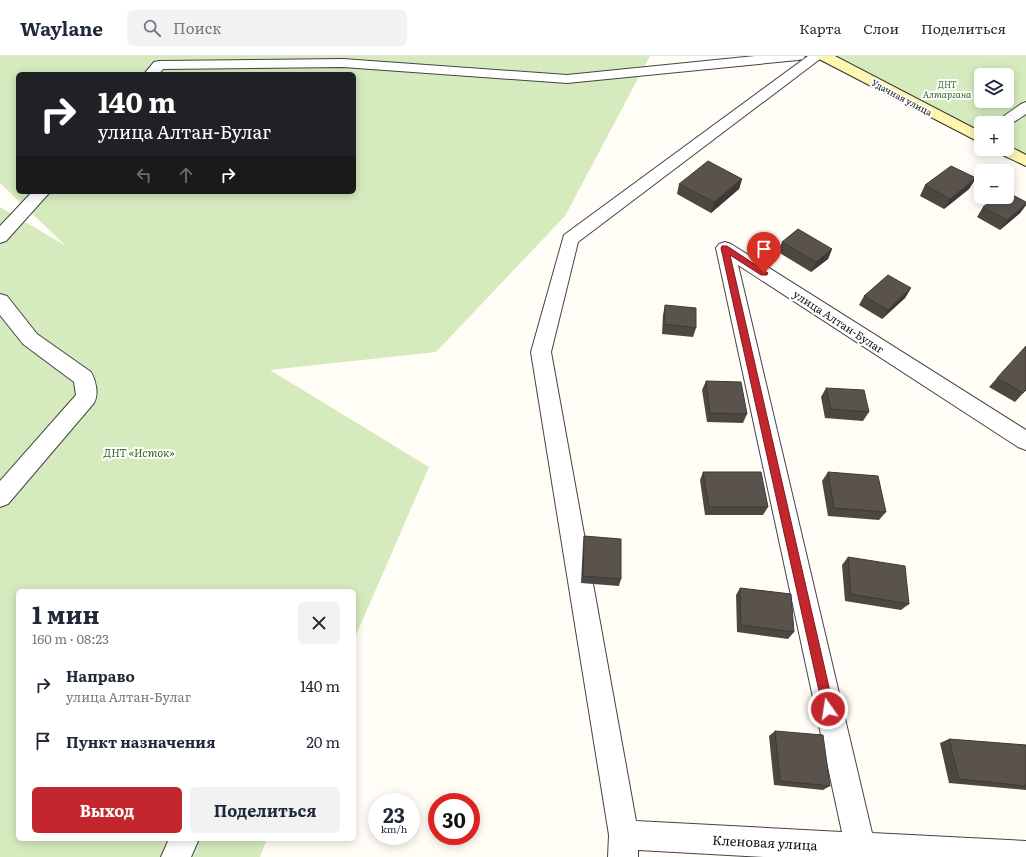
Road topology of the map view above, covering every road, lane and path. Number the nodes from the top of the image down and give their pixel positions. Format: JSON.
{"nodes":[{"id":1,"x":798,"y":56,"type":"edge"},
{"id":2,"x":817,"y":56,"type":"edge"},
{"id":3,"x":824,"y":56,"type":"edge"},
{"id":4,"x":158,"y":65,"type":"edge"},
{"id":5,"x":1026,"y":107,"type":"edge"},
{"id":6,"x":1012,"y":116,"type":"edge"},
{"id":7,"x":974,"y":134,"type":"edge"},
{"id":8,"x":1014,"y":155,"type":"edge"},
{"id":9,"x":1026,"y":161,"type":"edge"},
{"id":10,"x":40,"y":194,"type":"edge"},
{"id":11,"x":0,"y":237,"type":"edge"},
{"id":12,"x":0,"y":300,"type":"edge"},
{"id":13,"x":1026,"y":442,"type":"edge"},
{"id":14,"x":0,"y":497,"type":"edge"},
{"id":15,"x":183,"y":841,"type":"edge"},
{"id":16,"x":624,"y":846,"type":"edge"},
{"id":17,"x":860,"y":847,"type":"junction"},
{"id":18,"x":1026,"y":856,"type":"edge"},
{"id":19,"x":176,"y":857,"type":"edge"}],
"edges":[{"from":1,"to":4,"type":"street"},
{"from":2,"to":16,"type":"street"},
{"from":3,"to":7,"type":"street","name":"Удачная улица"},
{"from":5,"to":6,"type":"street"},
{"from":8,"to":9,"type":"street"},
{"from":10,"to":11,"type":"street"},
{"from":12,"to":14,"type":"street"},
{"from":13,"to":17,"type":"street","name":"улица Алтан-Булаг"},
{"from":15,"to":19,"type":"street"},
{"from":16,"to":17,"type":"street","name":"Кленовая улица"},
{"from":17,"to":18,"type":"street","name":"Кленовая улица"}]}
